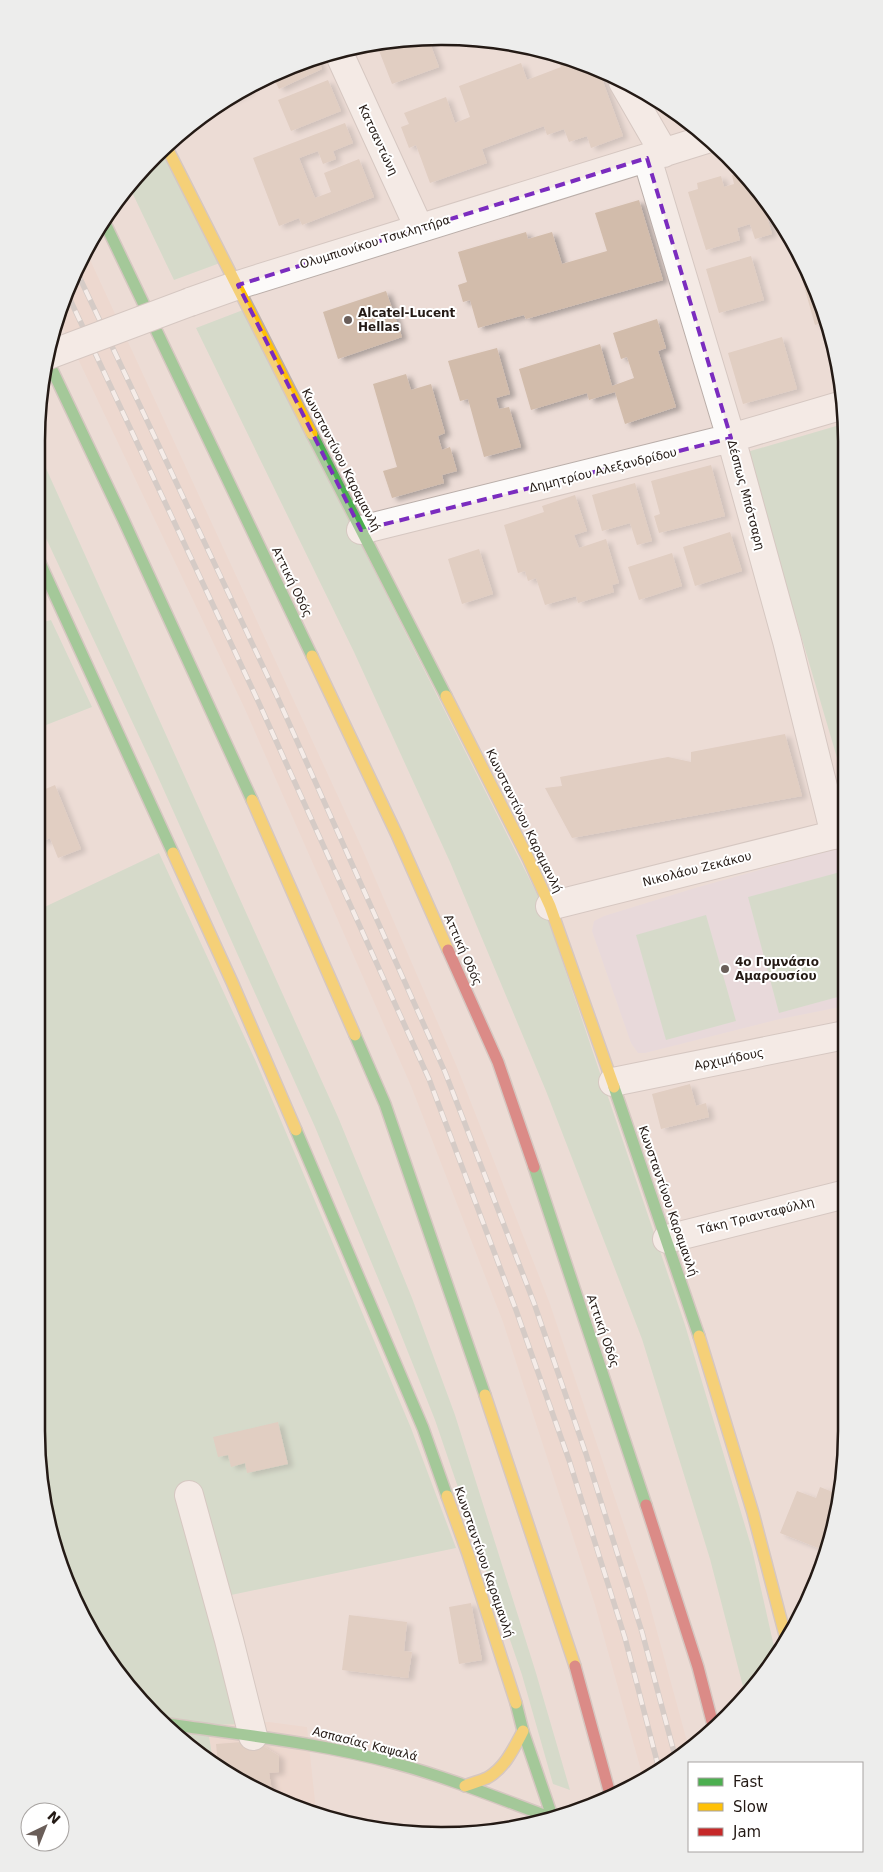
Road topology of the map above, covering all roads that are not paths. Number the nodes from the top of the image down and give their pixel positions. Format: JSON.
{"nodes":[{"id":1,"x":341,"y":58,"type":"edge"},
{"id":2,"x":627,"y":91,"type":"edge"},
{"id":3,"x":701,"y":141,"type":"edge"},
{"id":4,"x":169,"y":153,"type":"edge"},
{"id":5,"x":656,"y":155,"type":"junction"},
{"id":6,"x":107,"y":228,"type":"edge"},
{"id":7,"x":419,"y":228,"type":"junction"},
{"id":8,"x":235,"y":286,"type":"junction"},
{"id":9,"x":56,"y":352,"type":"edge"},
{"id":10,"x":52,"y":369,"type":"edge"},
{"id":11,"x":836,"y":407,"type":"edge"},
{"id":12,"x":730,"y":438,"type":"junction"},
{"id":13,"x":361,"y":530,"type":"junction"},
{"id":14,"x":45,"y":574,"type":"edge"},
{"id":15,"x":838,"y":826,"type":"edge"},
{"id":16,"x":838,"y":834,"type":"edge"},
{"id":17,"x":550,"y":906,"type":"junction"},
{"id":18,"x":838,"y":1036,"type":"edge"},
{"id":19,"x":613,"y":1082,"type":"junction"},
{"id":20,"x":838,"y":1196,"type":"edge"},
{"id":21,"x":667,"y":1239,"type":"junction"},
{"id":22,"x":189,"y":1495,"type":"dead end"},
{"id":23,"x":784,"y":1631,"type":"edge"},
{"id":24,"x":712,"y":1721,"type":"edge"},
{"id":25,"x":176,"y":1725,"type":"edge"},
{"id":26,"x":523,"y":1731,"type":"junction"},
{"id":27,"x":253,"y":1736,"type":"junction"},
{"id":28,"x":465,"y":1786,"type":"junction"},
{"id":29,"x":609,"y":1790,"type":"edge"},
{"id":30,"x":550,"y":1811,"type":"edge"},
{"id":31,"x":543,"y":1813,"type":"edge"}],
"edges":[{"from":1,"to":7,"type":"street","name":"Κατσαντώνη"},
{"from":2,"to":5,"type":"street","name":"Δέσπως Μπότσαρη"},
{"from":3,"to":5,"type":"street","name":"Ολυμπιονίκου Τσικλητήρα"},
{"from":4,"to":8,"type":"main road","name":"Κωνσταντίνου Καραμανλή"},
{"from":5,"to":7,"type":"street","name":"Ολυμπιονίκου Τσικλητήρα"},
{"from":5,"to":12,"type":"street","name":"Δέσπως Μπότσαρη"},
{"from":6,"to":24,"type":"main road","name":"Αττική Οδός"},
{"from":7,"to":8,"type":"street","name":"Ολυμπιονίκου Τσικλητήρα"},
{"from":8,"to":9,"type":"street","name":"Ολυμπιονίκου Τσικλητήρα","bridge":true},
{"from":8,"to":13,"type":"main road","name":"Κωνσταντίνου Καραμανλή"},
{"from":10,"to":29,"type":"main road"},
{"from":11,"to":12,"type":"street","name":"Δημητρίου Αλεξανδρίδου"},
{"from":12,"to":13,"type":"street","name":"Δημητρίου Αλεξανδρίδου"},
{"from":12,"to":15,"type":"street","name":"Δέσπως Μπότσαρη"},
{"from":13,"to":17,"type":"main road","name":"Κωνσταντίνου Καραμανλή"},
{"from":14,"to":26,"type":"main road","name":"Κωνσταντίνου Καραμανλή"},
{"from":16,"to":17,"type":"street","name":"Νικολάου Ζεκάκου"},
{"from":17,"to":19,"type":"main road","name":"Κωνσταντίνου Καραμανλή"},
{"from":18,"to":19,"type":"street","name":"Αρχιμήδους"},
{"from":19,"to":21,"type":"main road","name":"Κωνσταντίνου Καραμανλή"},
{"from":20,"to":21,"type":"street","name":"Τάκη Τριανταφύλλη"},
{"from":21,"to":23,"type":"main road","name":"Κωνσταντίνου Καραμανλή"},
{"from":22,"to":27,"type":"street"},
{"from":25,"to":27,"type":"main road","name":"Ασπασίας Καψαλά"},
{"from":26,"to":28,"type":"main road"},
{"from":26,"to":30,"type":"main road","name":"Κωνσταντίνου Καραμανλή"},
{"from":27,"to":28,"type":"main road","name":"Ασπασίας Καψαλά"},
{"from":28,"to":31,"type":"main road","name":"Ασπασίας Καψαλά"}]}
